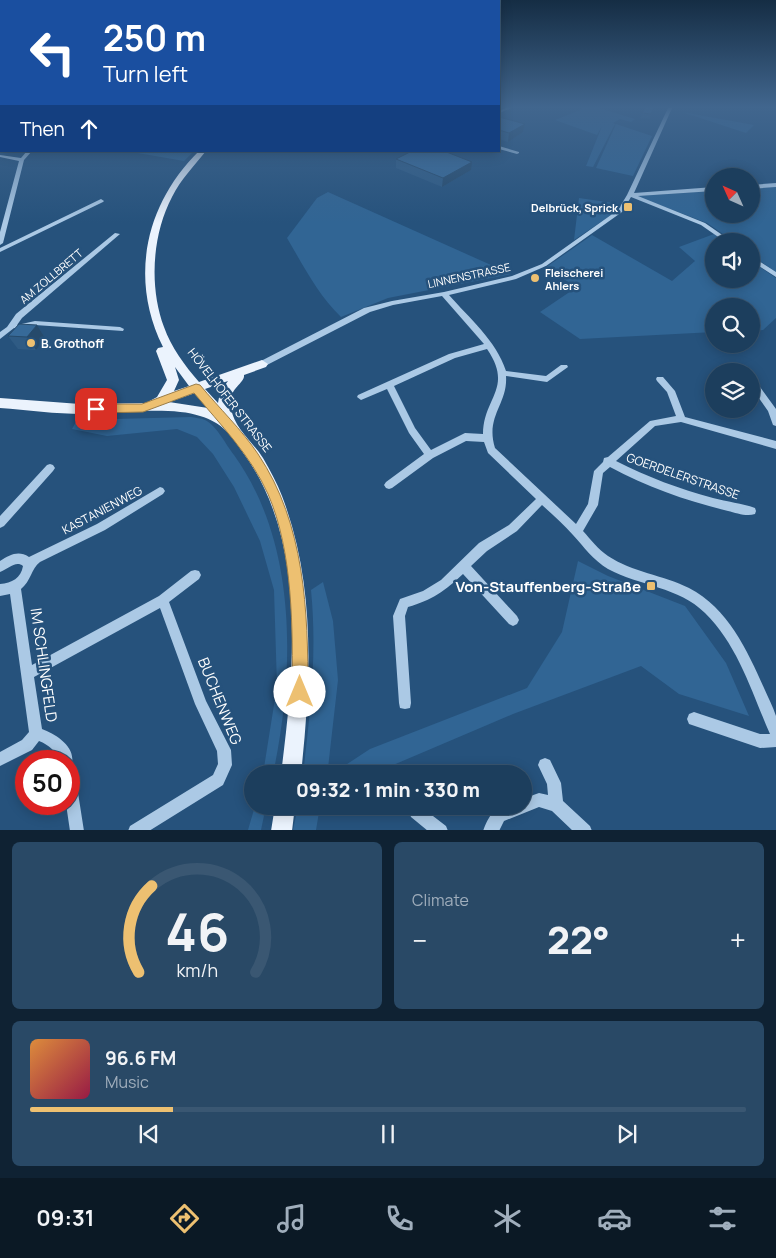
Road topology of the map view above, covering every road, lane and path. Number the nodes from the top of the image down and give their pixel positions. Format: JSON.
{"nodes":[{"id":1,"x":653,"y":145,"type":"edge"},
{"id":2,"x":500,"y":147,"type":"edge"},
{"id":3,"x":29,"y":152,"type":"edge"},
{"id":4,"x":202,"y":152,"type":"edge"},
{"id":5,"x":517,"y":153,"type":"dead end"},
{"id":6,"x":0,"y":156,"type":"edge"},
{"id":7,"x":22,"y":160,"type":"junction"},
{"id":8,"x":776,"y":185,"type":"edge"},
{"id":9,"x":760,"y":186,"type":"edge"},
{"id":10,"x":705,"y":191,"type":"edge"},
{"id":11,"x":630,"y":195,"type":"junction"},
{"id":12,"x":101,"y":201,"type":"dead end"},
{"id":13,"x":716,"y":233,"type":"edge"},
{"id":14,"x":117,"y":234,"type":"dead end"},
{"id":15,"x":0,"y":243,"type":"edge"},
{"id":16,"x":0,"y":250,"type":"edge"},
{"id":17,"x":760,"y":264,"type":"edge"},
{"id":18,"x":776,"y":275,"type":"edge"},
{"id":19,"x":444,"y":294,"type":"junction"},
{"id":20,"x":10,"y":329,"type":"junction"},
{"id":21,"x":120,"y":329,"type":"dead end"},
{"id":22,"x":0,"y":336,"type":"edge"},
{"id":23,"x":163,"y":341,"type":"junction"},
{"id":24,"x":487,"y":346,"type":"junction"},
{"id":25,"x":262,"y":364,"type":"junction"},
{"id":26,"x":564,"y":367,"type":"dead end"},
{"id":27,"x":502,"y":372,"type":"junction"},
{"id":28,"x":239,"y":377,"type":"junction"},
{"id":29,"x":660,"y":379,"type":"dead end"},
{"id":30,"x":389,"y":384,"type":"junction"},
{"id":31,"x":199,"y":391,"type":"junction"},
{"id":32,"x":760,"y":393,"type":"edge"},
{"id":33,"x":361,"y":397,"type":"dead end"},
{"id":34,"x":0,"y":403,"type":"edge"},
{"id":35,"x":164,"y":403,"type":"junction"},
{"id":36,"x":681,"y":419,"type":"junction"},
{"id":37,"x":776,"y":423,"type":"edge"},
{"id":38,"x":229,"y":426,"type":"junction"},
{"id":39,"x":486,"y":438,"type":"junction"},
{"id":40,"x":776,"y":446,"type":"edge"},
{"id":41,"x":430,"y":455,"type":"junction"},
{"id":42,"x":607,"y":461,"type":"junction"},
{"id":43,"x":50,"y":468,"type":"dead end"},
{"id":44,"x":389,"y":485,"type":"dead end"},
{"id":45,"x":160,"y":491,"type":"dead end"},
{"id":46,"x":543,"y":498,"type":"junction"},
{"id":47,"x":751,"y":511,"type":"dead end"},
{"id":48,"x":0,"y":523,"type":"edge"},
{"id":49,"x":576,"y":531,"type":"junction"},
{"id":50,"x":1,"y":564,"type":"edge"},
{"id":51,"x":29,"y":564,"type":"junction"},
{"id":52,"x":463,"y":566,"type":"junction"},
{"id":53,"x":195,"y":575,"type":"dead end"},
{"id":54,"x":15,"y":587,"type":"junction"},
{"id":55,"x":0,"y":590,"type":"edge"},
{"id":56,"x":163,"y":600,"type":"junction"},
{"id":57,"x":513,"y":620,"type":"dead end"},
{"id":58,"x":28,"y":674,"type":"junction"},
{"id":59,"x":406,"y":703,"type":"dead end"},
{"id":60,"x":694,"y":719,"type":"dead end"},
{"id":61,"x":776,"y":732,"type":"edge"},
{"id":62,"x":36,"y":734,"type":"junction"},
{"id":63,"x":776,"y":740,"type":"edge"},
{"id":64,"x":63,"y":750,"type":"edge"},
{"id":65,"x":0,"y":759,"type":"edge"},
{"id":66,"x":292,"y":765,"type":"edge"},
{"id":67,"x":545,"y":765,"type":"dead end"},
{"id":68,"x":556,"y":805,"type":"junction"},
{"id":69,"x":75,"y":815,"type":"edge"},
{"id":70,"x":284,"y":815,"type":"edge"},
{"id":71,"x":420,"y":815,"type":"edge"},
{"id":72,"x":77,"y":830,"type":"edge"},
{"id":73,"x":135,"y":830,"type":"edge"},
{"id":74,"x":281,"y":830,"type":"edge"},
{"id":75,"x":441,"y":830,"type":"edge"},
{"id":76,"x":490,"y":830,"type":"edge"},
{"id":77,"x":585,"y":830,"type":"edge"}],
"edges":[{"from":1,"to":11,"type":"street","name":"LINNENSTRASSE"},
{"from":2,"to":5,"type":"street"},
{"from":3,"to":7,"type":"street"},
{"from":4,"to":23,"type":"main road","name":"HÖVELHOFER STRASSE"},
{"from":6,"to":7,"type":"street"},
{"from":7,"to":15,"type":"street"},
{"from":8,"to":9,"type":"street"},
{"from":10,"to":11,"type":"street"},
{"from":11,"to":13,"type":"street"},
{"from":11,"to":19,"type":"street","name":"LINNENSTRASSE"},
{"from":12,"to":16,"type":"street"},
{"from":14,"to":20,"type":"street","name":"AM ZOLLBRETT"},
{"from":17,"to":18,"type":"street"},
{"from":19,"to":24,"type":"street"},
{"from":19,"to":25,"type":"street","name":"LINNENSTRASSE"},
{"from":20,"to":21,"type":"street"},
{"from":20,"to":22,"type":"street","name":"AM ZOLLBRETT"},
{"from":23,"to":31,"type":"main road","name":"HÖVELHOFER STRASSE"},
{"from":23,"to":35,"type":"main road"},
{"from":24,"to":27,"type":"street"},
{"from":24,"to":30,"type":"street"},
{"from":25,"to":28,"type":"main road"},
{"from":25,"to":31,"type":"main road"},
{"from":26,"to":27,"type":"street"},
{"from":27,"to":39,"type":"street"},
{"from":28,"to":31,"type":"main road"},
{"from":28,"to":38,"type":"main road"},
{"from":29,"to":36,"type":"street"},
{"from":30,"to":33,"type":"street"},
{"from":30,"to":41,"type":"street"},
{"from":31,"to":35,"type":"main road"},
{"from":31,"to":38,"type":"main road","name":"HÖVELHOFER STRASSE"},
{"from":32,"to":37,"type":"street"},
{"from":34,"to":35,"type":"main road"},
{"from":35,"to":38,"type":"main road"},
{"from":36,"to":40,"type":"street","name":"GOERDELERSTRASSE"},
{"from":36,"to":42,"type":"street","name":"GOERDELERSTRASSE"},
{"from":38,"to":66,"type":"main road","name":"HÖVELHOFER STRASSE"},
{"from":39,"to":41,"type":"street"},
{"from":39,"to":46,"type":"street"},
{"from":41,"to":44,"type":"street"},
{"from":42,"to":47,"type":"street","name":"GOERDELERSTRASSE"},
{"from":42,"to":49,"type":"street","name":"GOERDELERSTRASSE"},
{"from":43,"to":48,"type":"street"},
{"from":45,"to":51,"type":"street","name":"KASTANIENWEG"},
{"from":46,"to":49,"type":"street"},
{"from":46,"to":52,"type":"street"},
{"from":49,"to":61,"type":"street"},
{"from":50,"to":51,"type":"street"},
{"from":51,"to":54,"type":"street"},
{"from":52,"to":57,"type":"street"},
{"from":52,"to":59,"type":"street"},
{"from":53,"to":56,"type":"street"},
{"from":54,"to":55,"type":"street"},
{"from":54,"to":58,"type":"street","name":"IM SCHLINGFELD"},
{"from":56,"to":58,"type":"street"},
{"from":56,"to":73,"type":"street","name":"BUCHENWEG"},
{"from":58,"to":62,"type":"street","name":"IM SCHLINGFELD"},
{"from":60,"to":63,"type":"street"},
{"from":62,"to":64,"type":"street","name":"IM SCHLINGFELD"},
{"from":62,"to":65,"type":"street"},
{"from":67,"to":68,"type":"street"},
{"from":68,"to":76,"type":"street"},
{"from":68,"to":77,"type":"street"},
{"from":69,"to":72,"type":"street"},
{"from":70,"to":74,"type":"main road"},
{"from":71,"to":75,"type":"street"}]}
